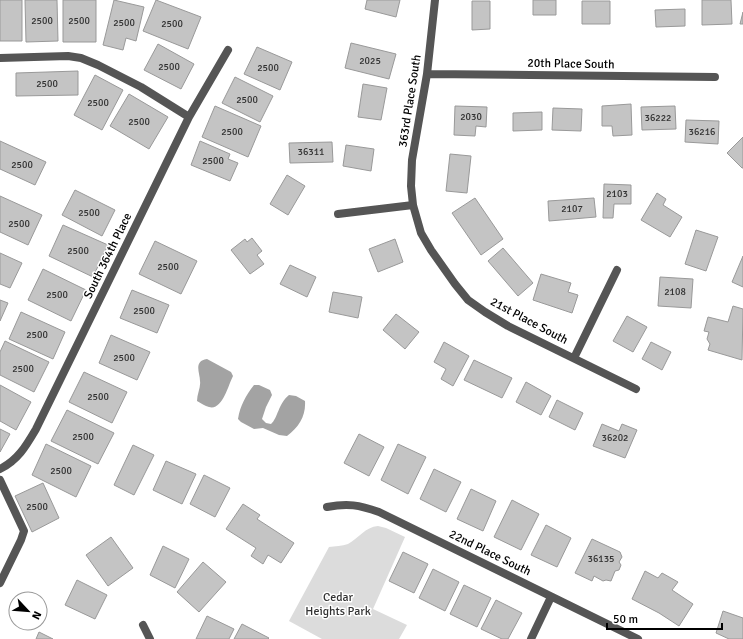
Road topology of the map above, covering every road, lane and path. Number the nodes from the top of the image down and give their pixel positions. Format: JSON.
{"nodes":[{"id":1,"x":435,"y":0,"type":"edge"},
{"id":2,"x":228,"y":50,"type":"dead end"},
{"id":3,"x":0,"y":58,"type":"edge"},
{"id":4,"x":427,"y":74,"type":"junction"},
{"id":5,"x":715,"y":77,"type":"dead end"},
{"id":6,"x":189,"y":117,"type":"junction"},
{"id":7,"x":413,"y":205,"type":"junction"},
{"id":8,"x":338,"y":214,"type":"dead end"},
{"id":9,"x":616,"y":270,"type":"dead end"},
{"id":10,"x":574,"y":358,"type":"junction"},
{"id":11,"x":636,"y":389,"type":"dead end"},
{"id":12,"x":2,"y":468,"type":"edge"},
{"id":13,"x":0,"y":480,"type":"edge"},
{"id":14,"x":327,"y":507,"type":"dead end"},
{"id":15,"x":0,"y":583,"type":"edge"},
{"id":16,"x":551,"y":597,"type":"junction"},
{"id":17,"x":143,"y":625,"type":"dead end"},
{"id":18,"x":150,"y":639,"type":"edge"},
{"id":19,"x":531,"y":639,"type":"edge"},
{"id":20,"x":638,"y":639,"type":"edge"}],
"edges":[{"from":1,"to":4,"type":"street","name":"363rd Place South"},
{"from":2,"to":6,"type":"street","name":"South 364th Place"},
{"from":3,"to":6,"type":"street"},
{"from":4,"to":5,"type":"street","name":"20th Place South"},
{"from":4,"to":7,"type":"street","name":"363rd Place South"},
{"from":6,"to":12,"type":"street","name":"South 364th Place"},
{"from":7,"to":8,"type":"street"},
{"from":7,"to":10,"type":"street","name":"21st Place South"},
{"from":9,"to":10,"type":"street"},
{"from":10,"to":11,"type":"street","name":"21st Place South"},
{"from":13,"to":15,"type":"street"},
{"from":14,"to":16,"type":"street","name":"22nd Place South"},
{"from":16,"to":19,"type":"street"},
{"from":16,"to":20,"type":"street","name":"22nd Place South"},
{"from":17,"to":18,"type":"street"}]}
